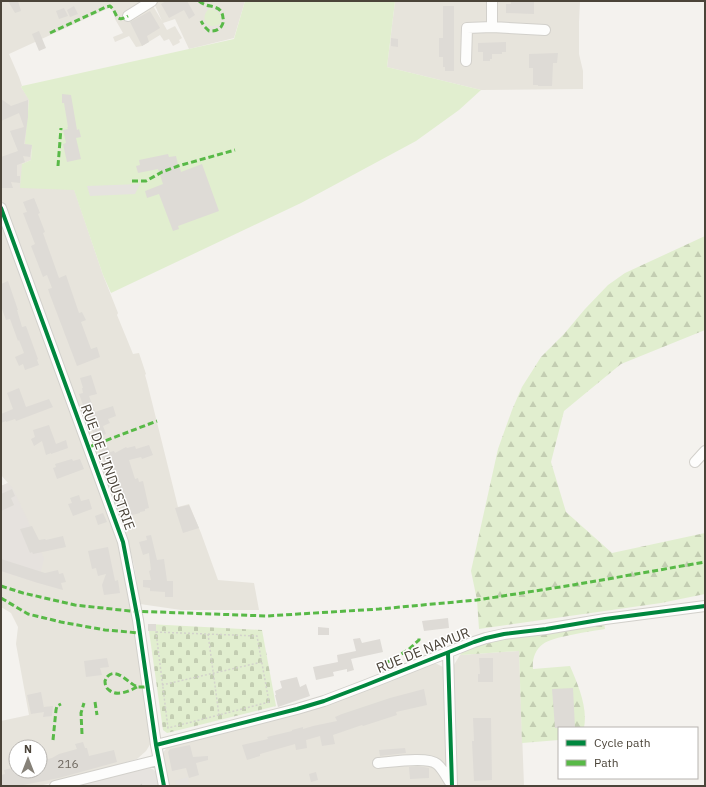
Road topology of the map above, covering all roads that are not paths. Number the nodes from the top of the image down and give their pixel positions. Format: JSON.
{"nodes":[{"id":1,"x":152,"y":1,"type":"edge"},
{"id":2,"x":492,"y":1,"type":"edge"},
{"id":3,"x":128,"y":16,"type":"dead end"},
{"id":4,"x":492,"y":27,"type":"junction"},
{"id":5,"x":546,"y":30,"type":"dead end"},
{"id":6,"x":466,"y":61,"type":"dead end"},
{"id":7,"x":1,"y":208,"type":"edge"},
{"id":8,"x":705,"y":451,"type":"edge"},
{"id":9,"x":695,"y":462,"type":"dead end"},
{"id":10,"x":705,"y":606,"type":"edge"},
{"id":11,"x":448,"y":653,"type":"junction"},
{"id":12,"x":156,"y":745,"type":"junction"},
{"id":13,"x":158,"y":760,"type":"junction"},
{"id":14,"x":378,"y":763,"type":"dead end"},
{"id":15,"x":452,"y":785,"type":"edge"},
{"id":16,"x":56,"y":786,"type":"edge"},
{"id":17,"x":164,"y":786,"type":"edge"}],
"edges":[{"from":1,"to":3,"type":"street"},
{"from":2,"to":4,"type":"street"},
{"from":4,"to":5,"type":"street"},
{"from":4,"to":6,"type":"street"},
{"from":7,"to":12,"type":"street","name":"RUE DE L'INDUSTRIE"},
{"from":8,"to":9,"type":"street"},
{"from":10,"to":11,"type":"street","name":"RUE DE NAMUR"},
{"from":11,"to":12,"type":"street","name":"RUE DE NAMUR"},
{"from":11,"to":15,"type":"street"},
{"from":12,"to":13,"type":"street","name":"RUE DE L'INDUSTRIE"},
{"from":13,"to":16,"type":"street"},
{"from":13,"to":17,"type":"street","name":"RUE DE L'INDUSTRIE"},
{"from":14,"to":15,"type":"street"}]}
